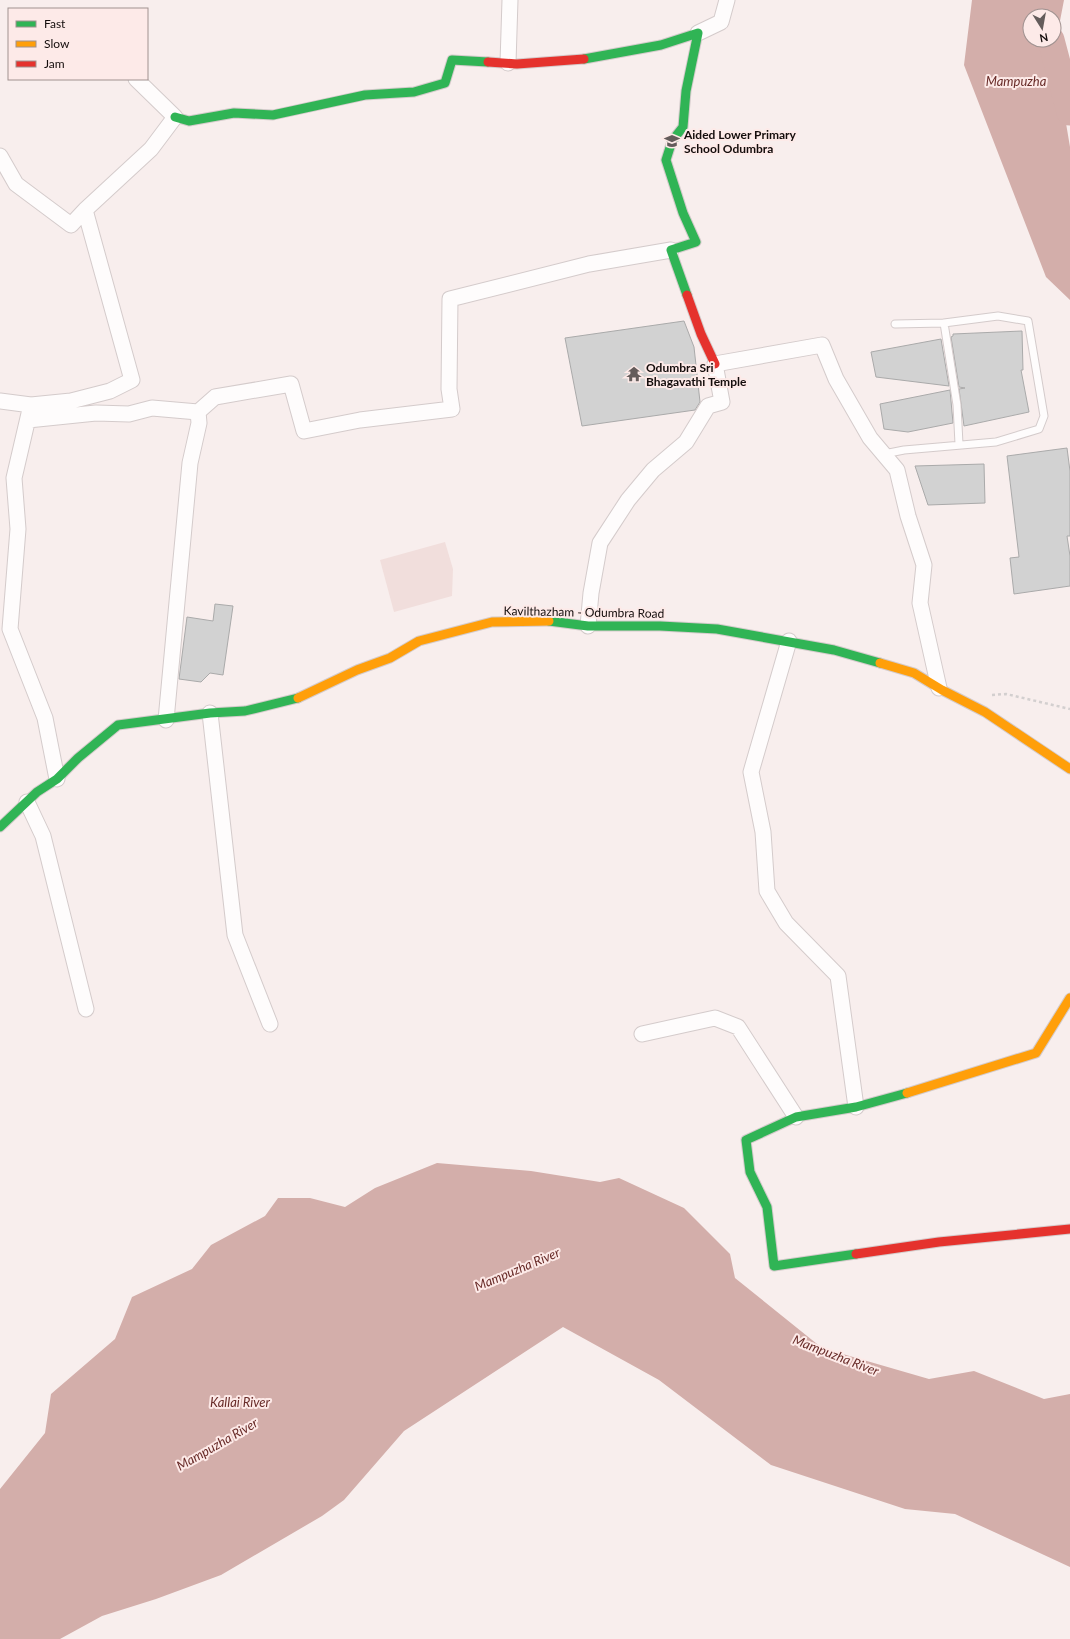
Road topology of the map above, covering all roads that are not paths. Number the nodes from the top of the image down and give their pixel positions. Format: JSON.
{"nodes":[{"id":1,"x":510,"y":0,"type":"edge"},
{"id":2,"x":727,"y":0,"type":"edge"},
{"id":3,"x":698,"y":33,"type":"junction"},
{"id":4,"x":508,"y":63,"type":"junction"},
{"id":5,"x":137,"y":80,"type":"edge"},
{"id":6,"x":175,"y":117,"type":"junction"},
{"id":7,"x":0,"y":156,"type":"edge"},
{"id":8,"x":84,"y":210,"type":"junction"},
{"id":9,"x":671,"y":250,"type":"junction"},
{"id":10,"x":944,"y":322,"type":"junction"},
{"id":11,"x":895,"y":324,"type":"dead end"},
{"id":12,"x":715,"y":364,"type":"junction"},
{"id":13,"x":0,"y":401,"type":"edge"},
{"id":14,"x":198,"y":412,"type":"junction"},
{"id":15,"x":29,"y":413,"type":"junction"},
{"id":16,"x":959,"y":444,"type":"junction"},
{"id":17,"x":884,"y":454,"type":"junction"},
{"id":18,"x":588,"y":626,"type":"junction"},
{"id":19,"x":789,"y":641,"type":"junction"},
{"id":20,"x":938,"y":688,"type":"junction"},
{"id":21,"x":210,"y":713,"type":"junction"},
{"id":22,"x":166,"y":720,"type":"junction"},
{"id":23,"x":1070,"y":769,"type":"edge"},
{"id":24,"x":57,"y":779,"type":"junction"},
{"id":25,"x":27,"y":802,"type":"junction"},
{"id":26,"x":0,"y":827,"type":"edge"},
{"id":27,"x":1070,"y":999,"type":"edge"},
{"id":28,"x":86,"y":1009,"type":"dead end"},
{"id":29,"x":270,"y":1024,"type":"dead end"},
{"id":30,"x":642,"y":1034,"type":"dead end"},
{"id":31,"x":856,"y":1107,"type":"junction"},
{"id":32,"x":796,"y":1117,"type":"junction"},
{"id":33,"x":1070,"y":1229,"type":"edge"}],
"edges":[{"from":1,"to":4,"type":"street"},
{"from":2,"to":3,"type":"street"},
{"from":3,"to":4,"type":"street"},
{"from":3,"to":9,"type":"street"},
{"from":4,"to":6,"type":"street"},
{"from":5,"to":6,"type":"street"},
{"from":6,"to":8,"type":"street"},
{"from":7,"to":8,"type":"street"},
{"from":8,"to":15,"type":"street"},
{"from":9,"to":12,"type":"street"},
{"from":9,"to":14,"type":"street"},
{"from":10,"to":11,"type":"lane"},
{"from":10,"to":16,"type":"lane"},
{"from":10,"to":16,"type":"lane"},
{"from":12,"to":17,"type":"street"},
{"from":12,"to":18,"type":"street"},
{"from":13,"to":15,"type":"street"},
{"from":14,"to":15,"type":"street"},
{"from":14,"to":22,"type":"street"},
{"from":15,"to":24,"type":"street"},
{"from":16,"to":17,"type":"lane"},
{"from":17,"to":20,"type":"street"},
{"from":18,"to":19,"type":"street","name":"Kavilthazham - Odumbra Road"},
{"from":18,"to":21,"type":"street","name":"Kavilthazham - Odumbra Road"},
{"from":19,"to":20,"type":"street","name":"Kavilthazham - Odumbra Road"},
{"from":19,"to":31,"type":"street"},
{"from":20,"to":23,"type":"street","name":"Kavilthazham - Odumbra Road"},
{"from":21,"to":22,"type":"street","name":"Kavilthazham - Odumbra Road"},
{"from":21,"to":29,"type":"street"},
{"from":22,"to":24,"type":"street","name":"Kavilthazham - Odumbra Road"},
{"from":24,"to":25,"type":"street","name":"Kavilthazham - Odumbra Road"},
{"from":25,"to":26,"type":"street","name":"Kavilthazham - Odumbra Road"},
{"from":25,"to":28,"type":"street"},
{"from":27,"to":31,"type":"street"},
{"from":30,"to":32,"type":"street"},
{"from":31,"to":32,"type":"street"},
{"from":32,"to":33,"type":"street"}]}
